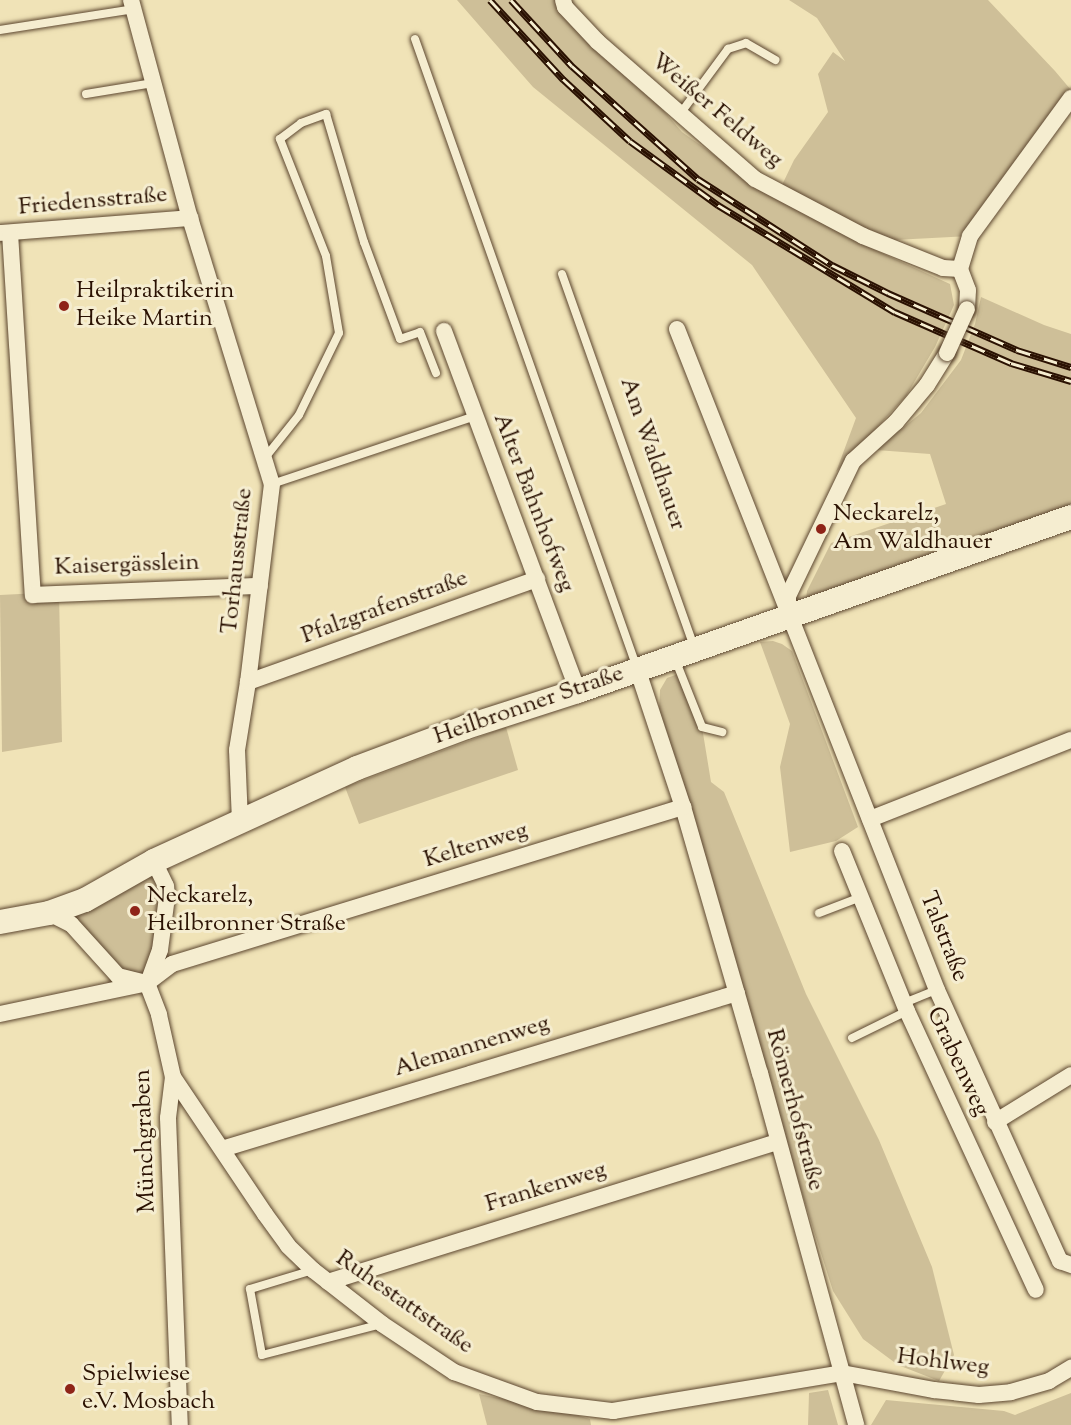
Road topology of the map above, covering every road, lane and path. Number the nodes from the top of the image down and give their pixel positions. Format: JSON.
{"nodes":[{"id":1,"x":562,"y":0,"type":"edge"},
{"id":2,"x":132,"y":5,"type":"edge"},
{"id":3,"x":0,"y":30,"type":"edge"},
{"id":4,"x":415,"y":39,"type":"dead end"},
{"id":5,"x":775,"y":60,"type":"dead end"},
{"id":6,"x":153,"y":83,"type":"junction"},
{"id":7,"x":86,"y":94,"type":"dead end"},
{"id":8,"x":1071,"y":98,"type":"edge"},
{"id":9,"x":679,"y":114,"type":"junction"},
{"id":10,"x":190,"y":218,"type":"junction"},
{"id":11,"x":5,"y":233,"type":"edge"},
{"id":12,"x":960,"y":269,"type":"junction"},
{"id":13,"x":562,"y":274,"type":"dead end"},
{"id":14,"x":677,"y":329,"type":"dead end"},
{"id":15,"x":444,"y":332,"type":"dead end"},
{"id":16,"x":436,"y":373,"type":"dead end"},
{"id":17,"x":475,"y":416,"type":"junction"},
{"id":18,"x":264,"y":459,"type":"junction"},
{"id":19,"x":272,"y":484,"type":"junction"},
{"id":20,"x":1071,"y":517,"type":"edge"},
{"id":21,"x":537,"y":579,"type":"junction"},
{"id":22,"x":260,"y":586,"type":"junction"},
{"id":23,"x":788,"y":615,"type":"junction"},
{"id":24,"x":684,"y":653,"type":"junction"},
{"id":25,"x":637,"y":668,"type":"junction"},
{"id":26,"x":248,"y":682,"type":"junction"},
{"id":27,"x":578,"y":691,"type":"junction"},
{"id":28,"x":722,"y":732,"type":"dead end"},
{"id":29,"x":1071,"y":740,"type":"edge"},
{"id":30,"x":683,"y":807,"type":"junction"},
{"id":31,"x":870,"y":819,"type":"junction"},
{"id":32,"x":240,"y":822,"type":"junction"},
{"id":33,"x":842,"y":851,"type":"dead end"},
{"id":34,"x":154,"y":861,"type":"junction"},
{"id":35,"x":861,"y":897,"type":"junction"},
{"id":36,"x":49,"y":913,"type":"junction"},
{"id":37,"x":819,"y":913,"type":"dead end"},
{"id":38,"x":0,"y":922,"type":"edge"},
{"id":39,"x":147,"y":983,"type":"junction"},
{"id":40,"x":937,"y":990,"type":"junction"},
{"id":41,"x":737,"y":993,"type":"junction"},
{"id":42,"x":905,"y":1007,"type":"junction"},
{"id":43,"x":0,"y":1014,"type":"edge"},
{"id":44,"x":852,"y":1038,"type":"dead end"},
{"id":45,"x":1071,"y":1075,"type":"edge"},
{"id":46,"x":172,"y":1077,"type":"junction"},
{"id":47,"x":995,"y":1122,"type":"junction"},
{"id":48,"x":777,"y":1142,"type":"junction"},
{"id":49,"x":222,"y":1149,"type":"junction"},
{"id":50,"x":1071,"y":1265,"type":"edge"},
{"id":51,"x":313,"y":1270,"type":"junction"},
{"id":52,"x":328,"y":1282,"type":"junction"},
{"id":53,"x":1035,"y":1290,"type":"dead end"},
{"id":54,"x":382,"y":1324,"type":"junction"},
{"id":55,"x":1071,"y":1368,"type":"edge"},
{"id":56,"x":842,"y":1373,"type":"junction"},
{"id":57,"x":608,"y":1418,"type":"edge"},
{"id":58,"x":180,"y":1425,"type":"edge"},
{"id":59,"x":856,"y":1425,"type":"edge"}],
"edges":[{"from":1,"to":9,"type":"street","name":"Weißer Feldweg"},
{"from":2,"to":3,"type":"lane"},
{"from":2,"to":6,"type":"street","name":"Torhausstraße"},
{"from":4,"to":25,"type":"lane"},
{"from":5,"to":9,"type":"lane"},
{"from":6,"to":7,"type":"lane"},
{"from":6,"to":10,"type":"street","name":"Torhausstraße"},
{"from":8,"to":12,"type":"street"},
{"from":9,"to":12,"type":"street","name":"Weißer Feldweg"},
{"from":10,"to":11,"type":"street","name":"Friedensstraße"},
{"from":10,"to":18,"type":"street","name":"Torhausstraße"},
{"from":11,"to":22,"type":"street","name":"Kaisergässlein"},
{"from":12,"to":23,"type":"street","bridge":true},
{"from":13,"to":24,"type":"lane","name":"Am Waldhauer"},
{"from":14,"to":23,"type":"street"},
{"from":15,"to":17,"type":"street","name":"Alter Bahnhofweg"},
{"from":16,"to":18,"type":"lane"},
{"from":17,"to":19,"type":"lane"},
{"from":17,"to":21,"type":"street","name":"Alter Bahnhofweg"},
{"from":18,"to":19,"type":"street","name":"Torhausstraße"},
{"from":19,"to":22,"type":"street","name":"Torhausstraße"},
{"from":20,"to":23,"type":"street","name":"Heilbronner Straße"},
{"from":21,"to":26,"type":"street","name":"Pfalzgrafenstraße"},
{"from":21,"to":27,"type":"street","name":"Alter Bahnhofweg"},
{"from":22,"to":26,"type":"street","name":"Torhausstraße"},
{"from":23,"to":24,"type":"street","name":"Heilbronner Straße"},
{"from":23,"to":31,"type":"street","name":"Talstraße"},
{"from":24,"to":25,"type":"street","name":"Heilbronner Straße"},
{"from":24,"to":28,"type":"lane","name":"Am Waldhauer"},
{"from":25,"to":27,"type":"street","name":"Heilbronner Straße"},
{"from":25,"to":30,"type":"street"},
{"from":26,"to":32,"type":"street","name":"Torhausstraße"},
{"from":27,"to":32,"type":"street","name":"Heilbronner Straße"},
{"from":29,"to":31,"type":"street"},
{"from":30,"to":39,"type":"street","name":"Keltenweg"},
{"from":30,"to":41,"type":"street","name":"Römerhofstraße"},
{"from":31,"to":40,"type":"street","name":"Talstraße"},
{"from":32,"to":34,"type":"street","name":"Heilbronner Straße"},
{"from":33,"to":35,"type":"street","name":"Grabenweg"},
{"from":34,"to":36,"type":"street","name":"Heilbronner Straße"},
{"from":34,"to":39,"type":"street"},
{"from":35,"to":37,"type":"lane"},
{"from":35,"to":42,"type":"street","name":"Grabenweg"},
{"from":36,"to":38,"type":"street","name":"Heilbronner Straße"},
{"from":36,"to":39,"type":"street"},
{"from":39,"to":43,"type":"street"},
{"from":39,"to":46,"type":"street","name":"Münchgraben"},
{"from":40,"to":42,"type":"lane"},
{"from":40,"to":47,"type":"street","name":"Talstraße"},
{"from":41,"to":48,"type":"street","name":"Römerhofstraße"},
{"from":41,"to":49,"type":"street","name":"Alemannenweg"},
{"from":42,"to":44,"type":"lane"},
{"from":42,"to":53,"type":"street","name":"Grabenweg"},
{"from":45,"to":47,"type":"street"},
{"from":46,"to":49,"type":"street","name":"Ruhestattstraße"},
{"from":46,"to":58,"type":"street","name":"Münchgraben"},
{"from":47,"to":50,"type":"street","name":"Talstraße"},
{"from":48,"to":52,"type":"street","name":"Frankenweg"},
{"from":48,"to":56,"type":"street","name":"Römerhofstraße"},
{"from":49,"to":51,"type":"street","name":"Ruhestattstraße"},
{"from":51,"to":52,"type":"street","name":"Ruhestattstraße"},
{"from":51,"to":54,"type":"lane"},
{"from":52,"to":54,"type":"street","name":"Ruhestattstraße"},
{"from":54,"to":57,"type":"street","name":"Ruhestattstraße"},
{"from":55,"to":56,"type":"street","name":"Hohlweg"},
{"from":56,"to":57,"type":"street","name":"Ruhestattstraße"},
{"from":56,"to":59,"type":"street","name":"Römerhofstraße"}]}
